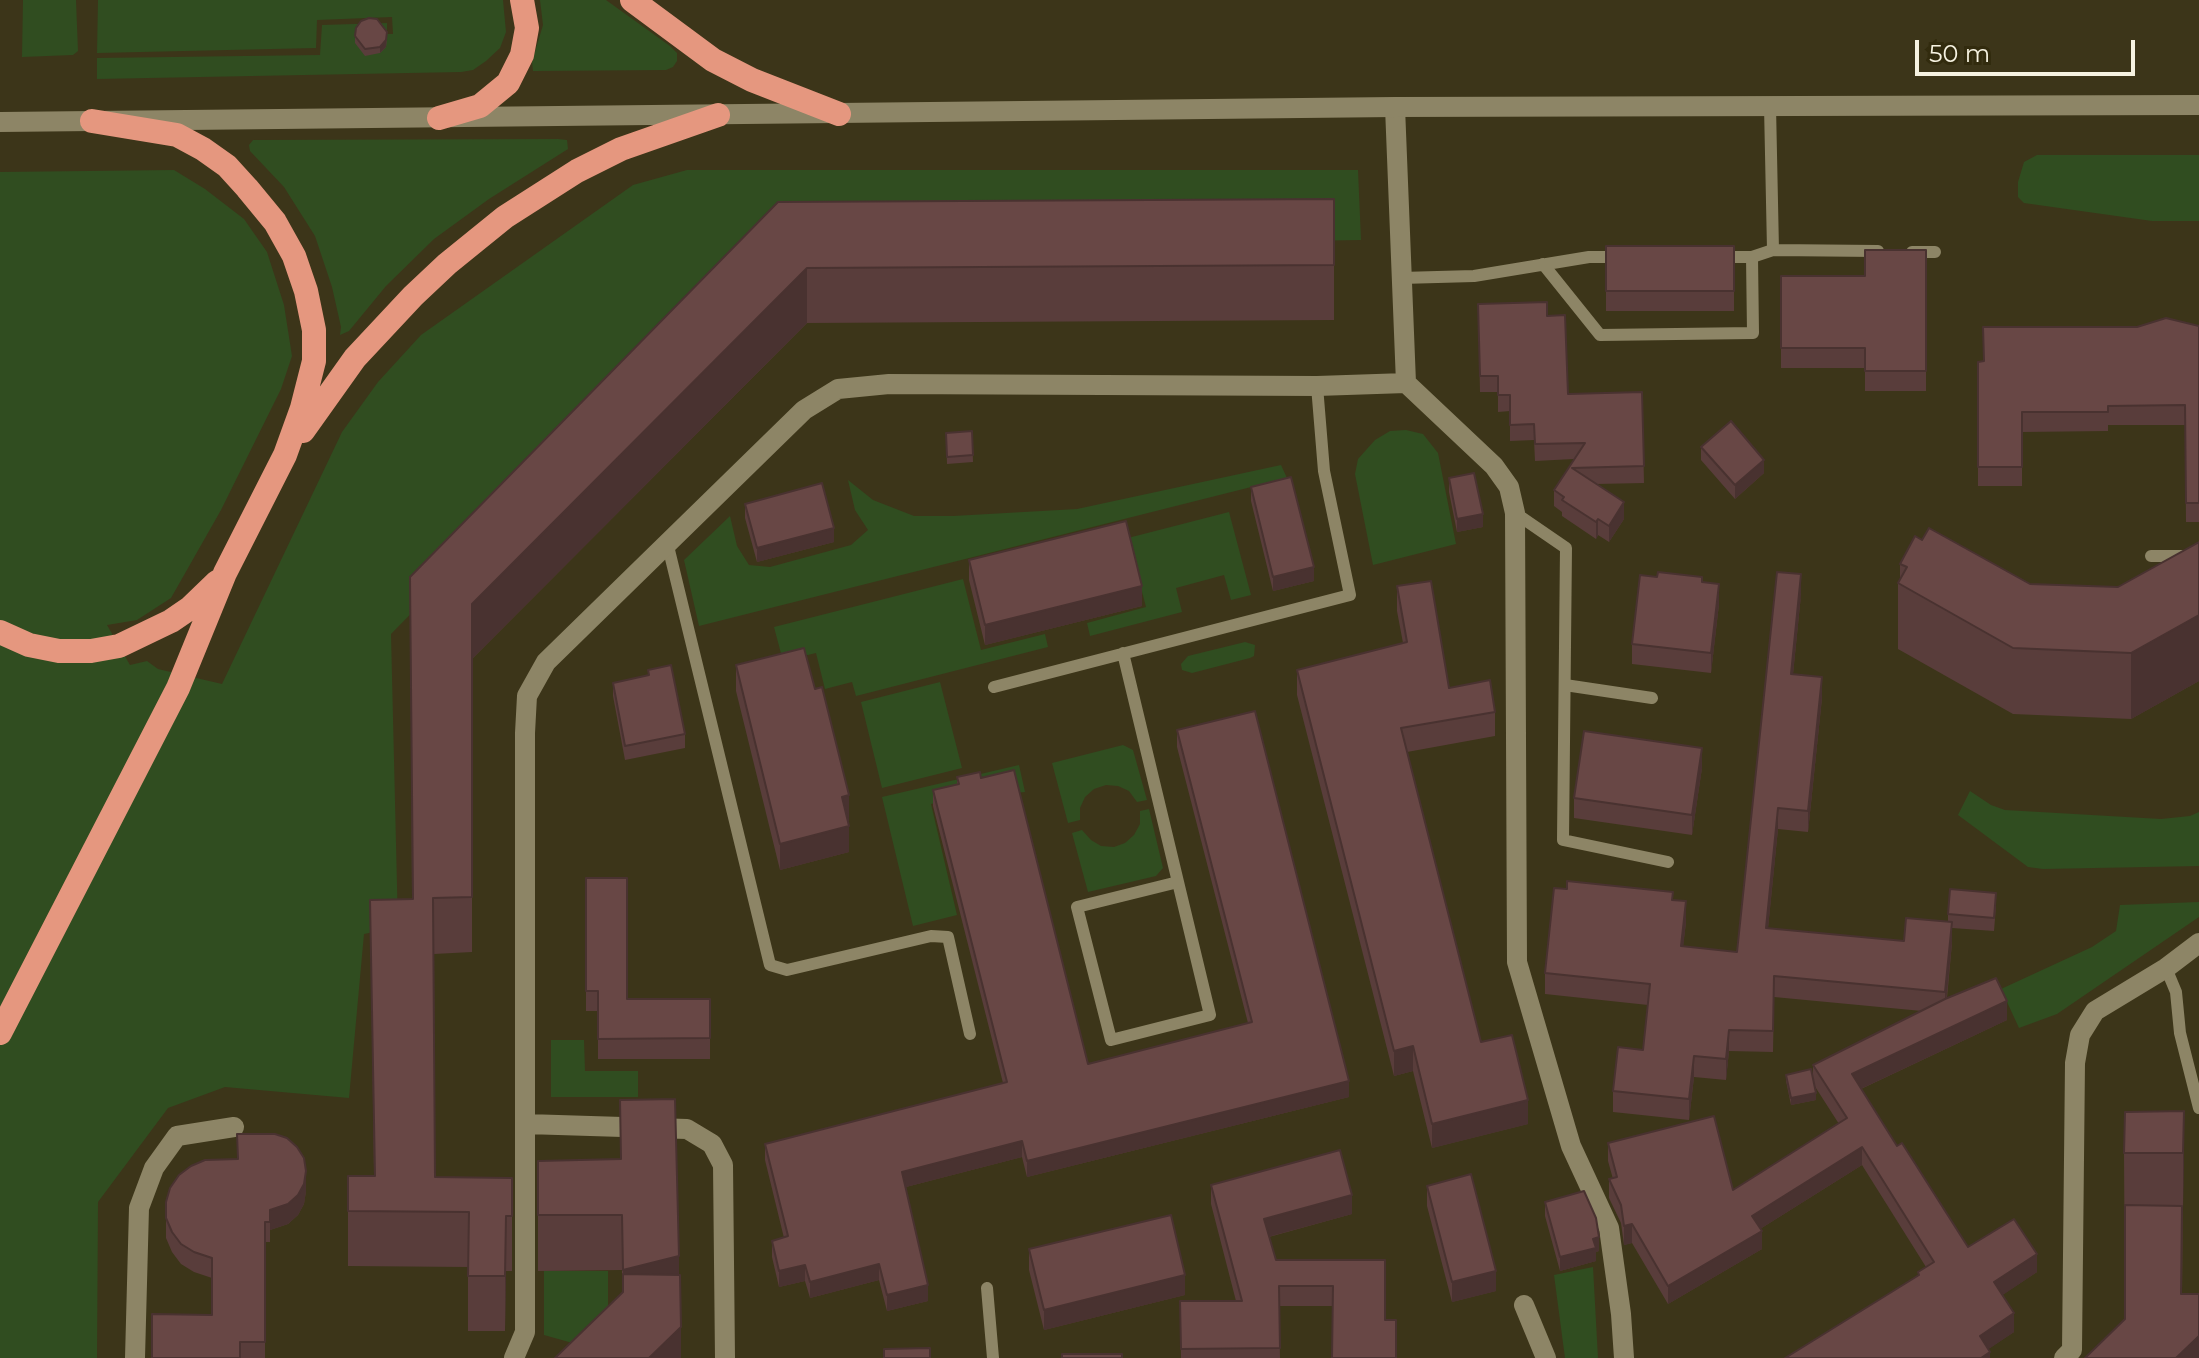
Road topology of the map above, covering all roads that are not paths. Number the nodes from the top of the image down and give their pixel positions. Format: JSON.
{"nodes":[{"id":1,"x":522,"y":0,"type":"edge"},
{"id":2,"x":632,"y":0,"type":"edge"},
{"id":3,"x":2199,"y":105,"type":"edge"},
{"id":4,"x":1770,"y":106,"type":"junction"},
{"id":5,"x":1395,"y":107,"type":"junction"},
{"id":6,"x":839,"y":114,"type":"junction"},
{"id":7,"x":718,"y":115,"type":"junction"},
{"id":8,"x":439,"y":118,"type":"junction"},
{"id":9,"x":92,"y":121,"type":"junction"},
{"id":10,"x":0,"y":122,"type":"edge"},
{"id":11,"x":1773,"y":250,"type":"junction"},
{"id":12,"x":1935,"y":252,"type":"dead end"},
{"id":13,"x":1633,"y":257,"type":"edge"},
{"id":14,"x":1707,"y":257,"type":"edge"},
{"id":15,"x":1752,"y":257,"type":"junction"},
{"id":16,"x":1543,"y":264,"type":"junction"},
{"id":17,"x":1401,"y":278,"type":"junction"},
{"id":18,"x":1406,"y":383,"type":"junction"},
{"id":19,"x":1317,"y":386,"type":"junction"},
{"id":20,"x":285,"y":455,"type":"junction"},
{"id":21,"x":1515,"y":513,"type":"junction"},
{"id":22,"x":667,"y":542,"type":"junction"},
{"id":23,"x":2151,"y":556,"type":"dead end"},
{"id":24,"x":2199,"y":556,"type":"edge"},
{"id":25,"x":225,"y":573,"type":"junction"},
{"id":26,"x":0,"y":632,"type":"edge"},
{"id":27,"x":1123,"y":653,"type":"junction"},
{"id":28,"x":1565,"y":685,"type":"junction"},
{"id":29,"x":994,"y":687,"type":"dead end"},
{"id":30,"x":1652,"y":698,"type":"dead end"},
{"id":31,"x":1668,"y":862,"type":"dead end"},
{"id":32,"x":1178,"y":882,"type":"junction"},
{"id":33,"x":2199,"y":943,"type":"edge"},
{"id":34,"x":2166,"y":968,"type":"junction"},
{"id":35,"x":0,"y":1033,"type":"edge"},
{"id":36,"x":970,"y":1034,"type":"dead end"},
{"id":37,"x":2199,"y":1108,"type":"edge"},
{"id":38,"x":526,"y":1124,"type":"junction"},
{"id":39,"x":234,"y":1127,"type":"dead end"},
{"id":40,"x":987,"y":1288,"type":"dead end"},
{"id":41,"x":1524,"y":1305,"type":"dead end"},
{"id":42,"x":135,"y":1358,"type":"edge"},
{"id":43,"x":514,"y":1358,"type":"edge"},
{"id":44,"x":725,"y":1358,"type":"edge"},
{"id":45,"x":993,"y":1358,"type":"edge"},
{"id":46,"x":1546,"y":1358,"type":"edge"},
{"id":47,"x":1624,"y":1358,"type":"edge"},
{"id":48,"x":2064,"y":1358,"type":"edge"}],
"edges":[{"from":1,"to":8,"type":"highway"},
{"from":2,"to":6,"type":"highway"},
{"from":3,"to":4,"type":"street"},
{"from":4,"to":5,"type":"street"},
{"from":4,"to":11,"type":"lane"},
{"from":5,"to":6,"type":"street"},
{"from":5,"to":17,"type":"street"},
{"from":6,"to":7,"type":"street"},
{"from":7,"to":8,"type":"street"},
{"from":7,"to":20,"type":"highway"},
{"from":8,"to":9,"type":"street"},
{"from":9,"to":10,"type":"street"},
{"from":9,"to":20,"type":"highway"},
{"from":11,"to":12,"type":"lane"},
{"from":11,"to":15,"type":"lane"},
{"from":13,"to":16,"type":"lane"},
{"from":14,"to":15,"type":"lane"},
{"from":15,"to":16,"type":"lane"},
{"from":16,"to":17,"type":"lane"},
{"from":17,"to":18,"type":"street"},
{"from":18,"to":19,"type":"street"},
{"from":18,"to":21,"type":"street"},
{"from":19,"to":22,"type":"street"},
{"from":19,"to":27,"type":"lane"},
{"from":20,"to":25,"type":"highway"},
{"from":21,"to":28,"type":"lane"},
{"from":21,"to":47,"type":"street"},
{"from":22,"to":36,"type":"lane"},
{"from":22,"to":38,"type":"street"},
{"from":23,"to":24,"type":"lane"},
{"from":25,"to":26,"type":"highway"},
{"from":25,"to":35,"type":"highway"},
{"from":27,"to":29,"type":"lane"},
{"from":27,"to":32,"type":"lane"},
{"from":28,"to":30,"type":"lane"},
{"from":28,"to":31,"type":"lane"},
{"from":32,"to":32,"type":"lane"},
{"from":33,"to":34,"type":"street"},
{"from":34,"to":37,"type":"lane"},
{"from":34,"to":48,"type":"street"},
{"from":38,"to":43,"type":"street"},
{"from":38,"to":44,"type":"street"},
{"from":39,"to":42,"type":"street"},
{"from":40,"to":45,"type":"lane"},
{"from":41,"to":46,"type":"street"}]}
